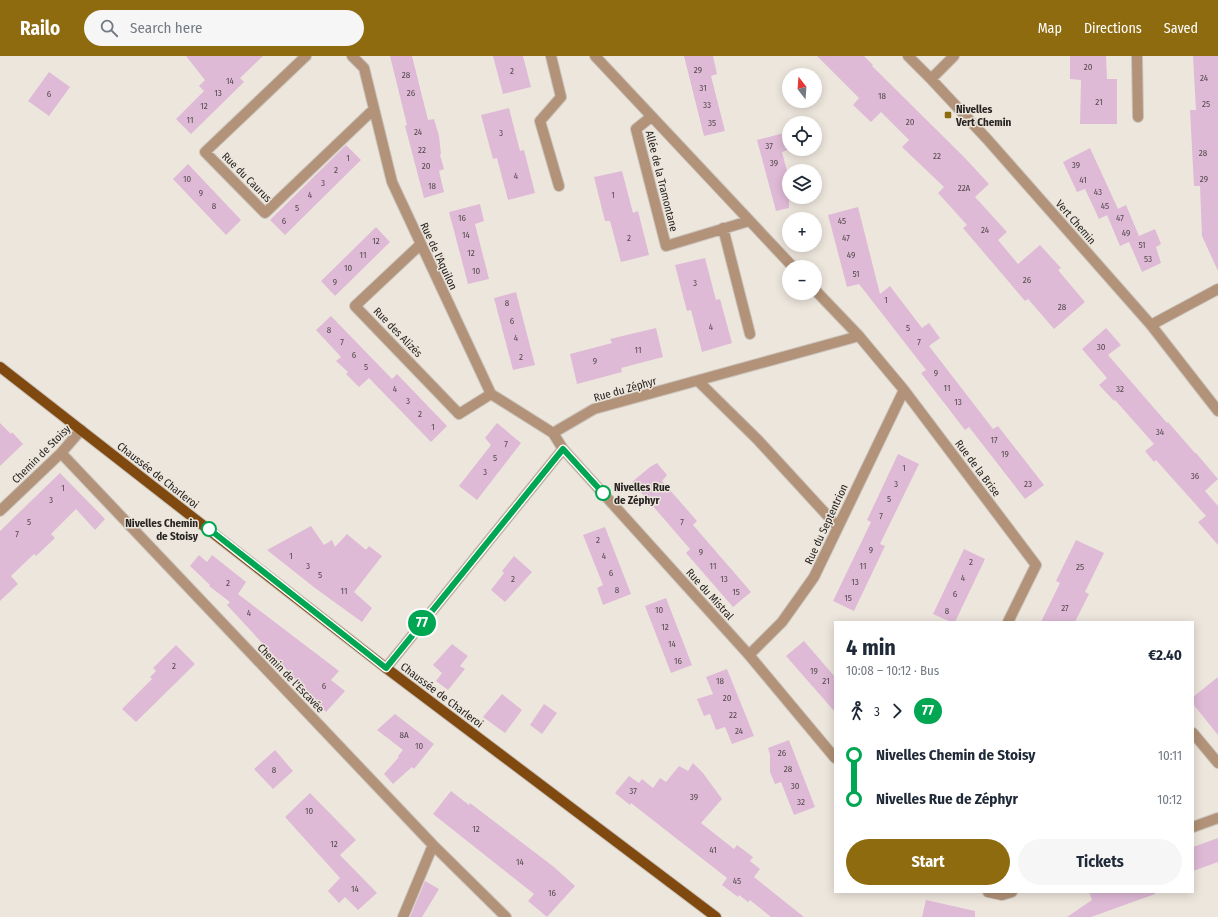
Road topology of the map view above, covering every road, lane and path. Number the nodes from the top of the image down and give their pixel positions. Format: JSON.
{"nodes":[{"id":1,"x":306,"y":56,"type":"edge"},
{"id":2,"x":352,"y":56,"type":"edge"},
{"id":3,"x":551,"y":56,"type":"edge"},
{"id":4,"x":595,"y":56,"type":"edge"},
{"id":5,"x":908,"y":56,"type":"edge"},
{"id":6,"x":954,"y":56,"type":"edge"},
{"id":7,"x":1137,"y":56,"type":"edge"},
{"id":8,"x":931,"y":79,"type":"junction"},
{"id":9,"x":374,"y":109,"type":"junction"},
{"id":10,"x":651,"y":117,"type":"junction"},
{"id":11,"x":1138,"y":117,"type":"dead end"},
{"id":12,"x":559,"y":186,"type":"dead end"},
{"id":13,"x":749,"y":221,"type":"junction"},
{"id":14,"x":723,"y":228,"type":"junction"},
{"id":15,"x":421,"y":244,"type":"junction"},
{"id":16,"x":786,"y":260,"type":"edge"},
{"id":17,"x":1218,"y":289,"type":"edge"},
{"id":18,"x":822,"y":297,"type":"edge"},
{"id":19,"x":1151,"y":325,"type":"junction"},
{"id":20,"x":750,"y":334,"type":"dead end"},
{"id":21,"x":859,"y":336,"type":"junction"},
{"id":22,"x":0,"y":367,"type":"edge"},
{"id":23,"x":698,"y":381,"type":"junction"},
{"id":24,"x":904,"y":390,"type":"junction"},
{"id":25,"x":491,"y":394,"type":"junction"},
{"id":26,"x":1218,"y":411,"type":"edge"},
{"id":27,"x":81,"y":430,"type":"junction"},
{"id":28,"x":553,"y":433,"type":"junction"},
{"id":29,"x":563,"y":449,"type":"junction"},
{"id":30,"x":61,"y":453,"type":"junction"},
{"id":31,"x":0,"y":511,"type":"edge"},
{"id":32,"x":837,"y":526,"type":"junction"},
{"id":33,"x":1008,"y":621,"type":"edge"},
{"id":34,"x":749,"y":655,"type":"junction"},
{"id":35,"x":386,"y":668,"type":"junction"},
{"id":36,"x":1194,"y":734,"type":"edge"},
{"id":37,"x":834,"y":757,"type":"edge"},
{"id":38,"x":1218,"y":763,"type":"edge"},
{"id":39,"x":1218,"y":818,"type":"edge"},
{"id":40,"x":1194,"y":827,"type":"edge"},
{"id":41,"x":433,"y":845,"type":"junction"},
{"id":42,"x":993,"y":893,"type":"edge"},
{"id":43,"x":1009,"y":893,"type":"edge"},
{"id":44,"x":403,"y":917,"type":"edge"},
{"id":45,"x":506,"y":917,"type":"edge"},
{"id":46,"x":716,"y":917,"type":"edge"}],
"edges":[{"from":1,"to":9,"type":"street","name":"Rue du Caurus"},
{"from":2,"to":9,"type":"street","name":"Rue de l'Aquilon"},
{"from":3,"to":12,"type":"street"},
{"from":4,"to":10,"type":"street"},
{"from":5,"to":8,"type":"street","name":"Vert Chemin"},
{"from":6,"to":8,"type":"street"},
{"from":7,"to":11,"type":"street"},
{"from":8,"to":19,"type":"street","name":"Vert Chemin"},
{"from":9,"to":15,"type":"street","name":"Rue de l'Aquilon"},
{"from":10,"to":13,"type":"street"},
{"from":10,"to":14,"type":"street","name":"Allée de la Tramontane"},
{"from":13,"to":14,"type":"street","name":"Allée de la Tramontane"},
{"from":13,"to":16,"type":"street"},
{"from":14,"to":20,"type":"street"},
{"from":15,"to":25,"type":"street","name":"Rue de l'Aquilon"},
{"from":15,"to":25,"type":"street","name":"Rue des Alizés"},
{"from":17,"to":19,"type":"street"},
{"from":18,"to":21,"type":"street"},
{"from":19,"to":26,"type":"street","name":"Vert Chemin"},
{"from":21,"to":23,"type":"street","name":"Rue du Zéphyr"},
{"from":21,"to":24,"type":"street","name":"Rue de la Brise"},
{"from":22,"to":27,"type":"main road","name":"Chaussée de Charleroi"},
{"from":23,"to":28,"type":"street","name":"Rue du Zéphyr"},
{"from":23,"to":32,"type":"street"},
{"from":24,"to":32,"type":"street","name":"Rue du Septentrion"},
{"from":24,"to":33,"type":"street","name":"Rue de la Brise"},
{"from":25,"to":28,"type":"street"},
{"from":27,"to":30,"type":"street","name":"Chemin de Stoisy"},
{"from":27,"to":35,"type":"main road","name":"Chaussée de Charleroi"},
{"from":28,"to":29,"type":"street"},
{"from":29,"to":34,"type":"street","name":"Rue du Mistral"},
{"from":29,"to":35,"type":"street"},
{"from":30,"to":31,"type":"street","name":"Chemin de Stoisy"},
{"from":30,"to":41,"type":"street","name":"Chemin de l'Escavée"},
{"from":32,"to":34,"type":"street","name":"Rue du Septentrion"},
{"from":34,"to":37,"type":"street","name":"Rue du Mistral"},
{"from":35,"to":46,"type":"main road","name":"Chaussée de Charleroi"},
{"from":36,"to":38,"type":"street"},
{"from":39,"to":40,"type":"street"},
{"from":41,"to":44,"type":"street"},
{"from":41,"to":45,"type":"street","name":"Chemin de l'Escavée"},
{"from":42,"to":43,"type":"street"}]}
